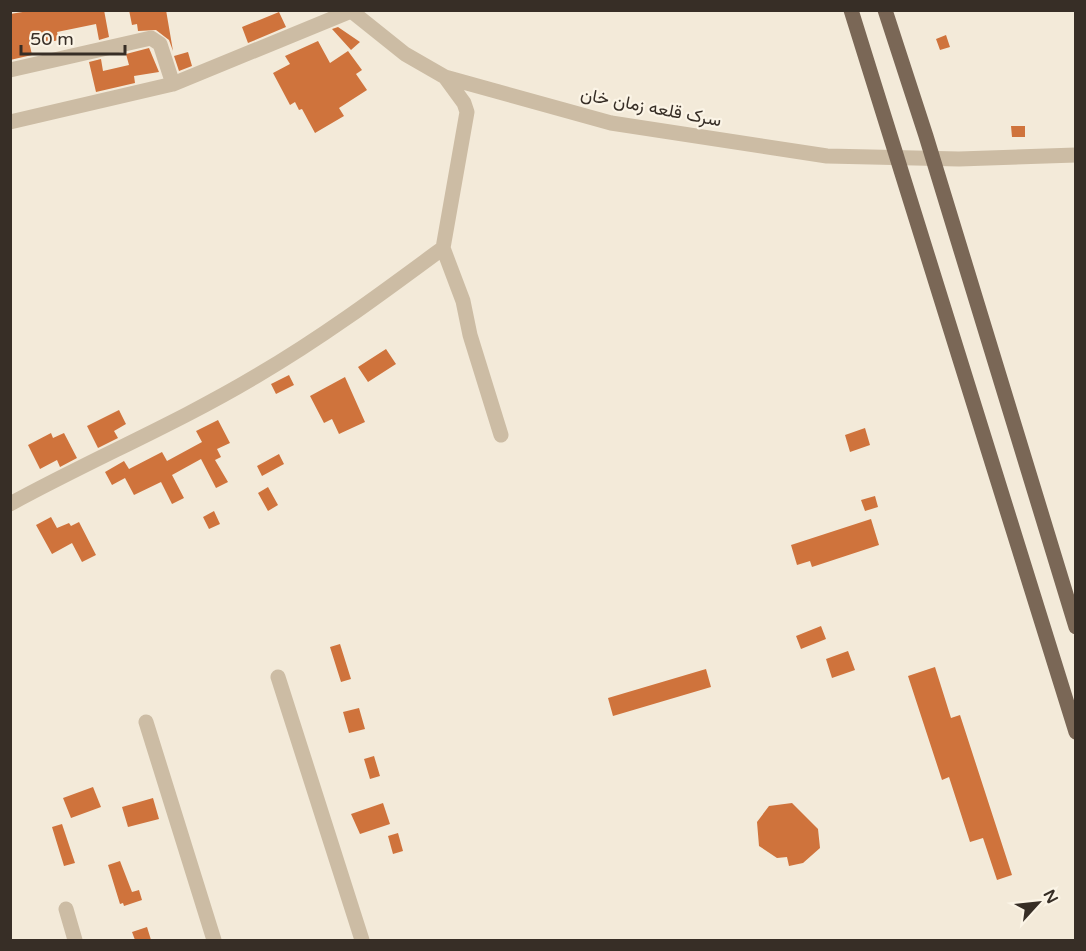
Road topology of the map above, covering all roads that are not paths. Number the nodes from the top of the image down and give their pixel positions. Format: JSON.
{"nodes":[{"id":1,"x":851,"y":10,"type":"edge"},
{"id":2,"x":885,"y":10,"type":"edge"},
{"id":3,"x":351,"y":11,"type":"edge"},
{"id":4,"x":10,"y":70,"type":"edge"},
{"id":5,"x":444,"y":76,"type":"junction"},
{"id":6,"x":173,"y":84,"type":"junction"},
{"id":7,"x":10,"y":122,"type":"edge"},
{"id":8,"x":1076,"y":155,"type":"edge"},
{"id":9,"x":898,"y":158,"type":"junction"},
{"id":10,"x":933,"y":159,"type":"junction"},
{"id":11,"x":443,"y":248,"type":"junction"},
{"id":12,"x":501,"y":435,"type":"dead end"},
{"id":13,"x":10,"y":504,"type":"edge"},
{"id":14,"x":1076,"y":627,"type":"edge"},
{"id":15,"x":278,"y":677,"type":"dead end"},
{"id":16,"x":146,"y":722,"type":"dead end"},
{"id":17,"x":1076,"y":732,"type":"edge"},
{"id":18,"x":66,"y":909,"type":"dead end"},
{"id":19,"x":75,"y":940,"type":"edge"},
{"id":20,"x":214,"y":940,"type":"edge"},
{"id":21,"x":362,"y":940,"type":"edge"}],
"edges":[{"from":1,"to":9,"type":"main road"},
{"from":2,"to":10,"type":"main road"},
{"from":3,"to":5,"type":"street","name":"سرک قلعه زمان خان"},
{"from":3,"to":6,"type":"street"},
{"from":4,"to":6,"type":"street"},
{"from":5,"to":9,"type":"street","name":"سرک قلعه زمان خان"},
{"from":5,"to":11,"type":"street"},
{"from":6,"to":7,"type":"street"},
{"from":8,"to":10,"type":"street","name":"سرک قلعه زمان خان"},
{"from":9,"to":10,"type":"street","name":"سرک قلعه زمان خان"},
{"from":9,"to":17,"type":"main road"},
{"from":10,"to":14,"type":"main road"},
{"from":11,"to":12,"type":"street"},
{"from":11,"to":13,"type":"street"},
{"from":15,"to":21,"type":"street"},
{"from":16,"to":20,"type":"street"},
{"from":18,"to":19,"type":"street"}]}
